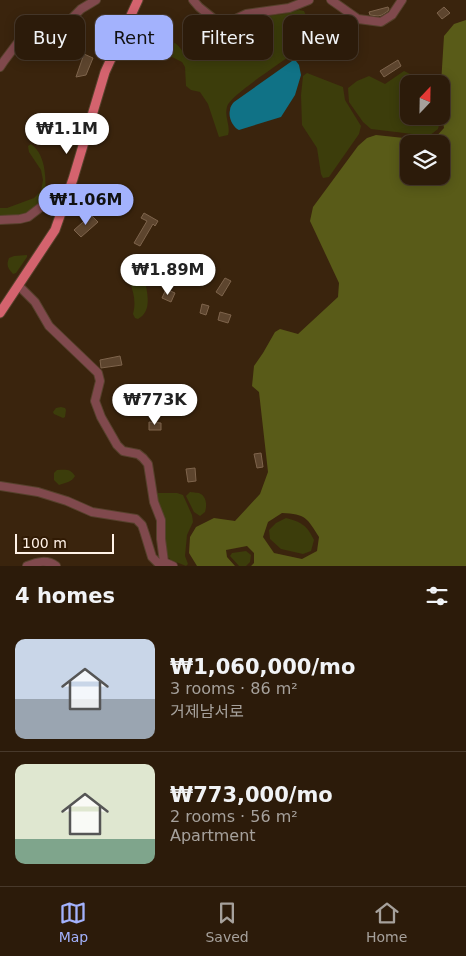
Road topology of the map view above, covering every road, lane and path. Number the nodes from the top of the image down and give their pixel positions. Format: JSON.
{"nodes":[{"id":1,"x":96,"y":0,"type":"edge"},
{"id":2,"x":138,"y":0,"type":"edge"},
{"id":3,"x":194,"y":0,"type":"edge"},
{"id":4,"x":309,"y":0,"type":"edge"},
{"id":5,"x":331,"y":0,"type":"edge"},
{"id":6,"x":402,"y":0,"type":"edge"},
{"id":7,"x":0,"y":67,"type":"edge"},
{"id":8,"x":64,"y":207,"type":"junction"},
{"id":9,"x":0,"y":220,"type":"edge"},
{"id":10,"x":19,"y":286,"type":"junction"},
{"id":11,"x":0,"y":313,"type":"edge"},
{"id":12,"x":0,"y":486,"type":"edge"},
{"id":13,"x":164,"y":562,"type":"junction"},
{"id":14,"x":27,"y":566,"type":"edge"},
{"id":15,"x":56,"y":566,"type":"edge"},
{"id":16,"x":173,"y":566,"type":"edge"}],
"edges":[{"from":1,"to":7,"type":"lane"},
{"from":2,"to":8,"type":"main road"},
{"from":3,"to":4,"type":"lane"},
{"from":5,"to":6,"type":"lane"},
{"from":8,"to":9,"type":"lane"},
{"from":8,"to":10,"type":"main road"},
{"from":10,"to":11,"type":"main road"},
{"from":10,"to":13,"type":"lane"},
{"from":12,"to":13,"type":"lane"},
{"from":13,"to":16,"type":"lane"},
{"from":14,"to":15,"type":"lane"}]}
